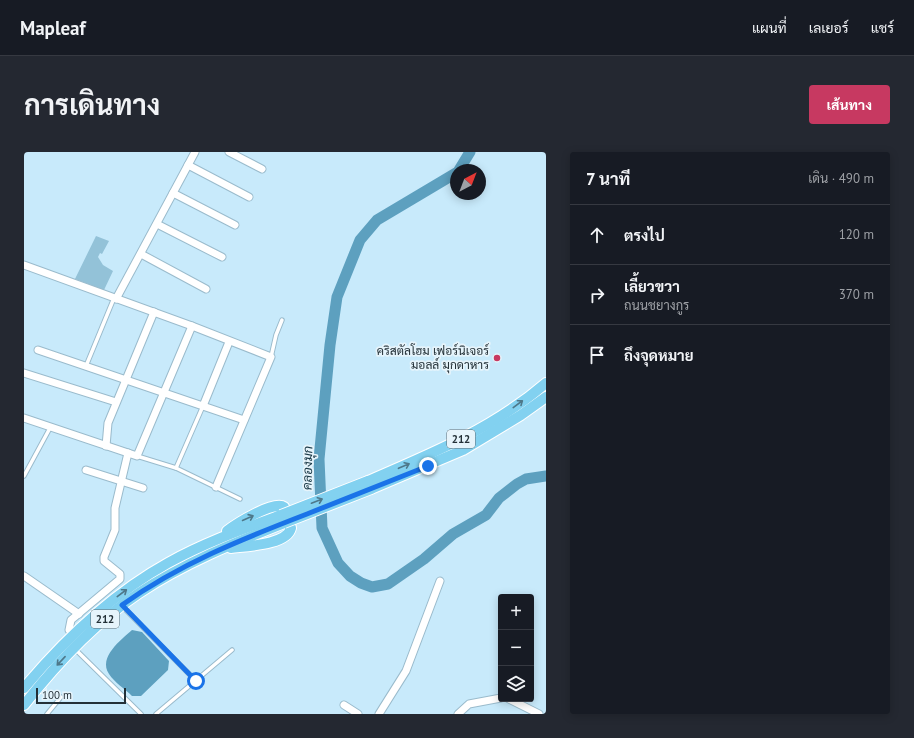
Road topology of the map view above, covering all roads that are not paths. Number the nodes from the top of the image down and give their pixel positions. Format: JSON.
{"nodes":[{"id":1,"x":195,"y":152,"type":"edge"},
{"id":2,"x":229,"y":152,"type":"edge"},
{"id":3,"x":188,"y":165,"type":"junction"},
{"id":4,"x":262,"y":169,"type":"dead end"},
{"id":5,"x":173,"y":193,"type":"junction"},
{"id":6,"x":249,"y":196,"type":"dead end"},
{"id":7,"x":157,"y":224,"type":"junction"},
{"id":8,"x":235,"y":225,"type":"dead end"},
{"id":9,"x":141,"y":254,"type":"junction"},
{"id":10,"x":222,"y":257,"type":"dead end"},
{"id":11,"x":24,"y":265,"type":"edge"},
{"id":12,"x":206,"y":288,"type":"dead end"},
{"id":13,"x":115,"y":299,"type":"junction"},
{"id":14,"x":154,"y":312,"type":"junction"},
{"id":15,"x":282,"y":320,"type":"dead end"},
{"id":16,"x":192,"y":326,"type":"junction"},
{"id":17,"x":229,"y":342,"type":"junction"},
{"id":18,"x":38,"y":350,"type":"dead end"},
{"id":19,"x":271,"y":357,"type":"junction"},
{"id":20,"x":86,"y":366,"type":"junction"},
{"id":21,"x":24,"y":372,"type":"edge"},
{"id":22,"x":125,"y":379,"type":"junction"},
{"id":23,"x":546,"y":383,"type":"edge"},
{"id":24,"x":163,"y":392,"type":"junction"},
{"id":25,"x":546,"y":397,"type":"edge"},
{"id":26,"x":116,"y":402,"type":"junction"},
{"id":27,"x":203,"y":406,"type":"junction"},
{"id":28,"x":24,"y":418,"type":"edge"},
{"id":29,"x":244,"y":420,"type":"junction"},
{"id":30,"x":50,"y":428,"type":"junction"},
{"id":31,"x":106,"y":446,"type":"junction"},
{"id":32,"x":128,"y":453,"type":"junction"},
{"id":33,"x":137,"y":456,"type":"junction"},
{"id":34,"x":176,"y":468,"type":"junction"},
{"id":35,"x":86,"y":470,"type":"dead end"},
{"id":36,"x":24,"y":476,"type":"edge"},
{"id":37,"x":122,"y":481,"type":"junction"},
{"id":38,"x":370,"y":485,"type":"junction"},
{"id":39,"x":216,"y":487,"type":"junction"},
{"id":40,"x":143,"y":488,"type":"dead end"},
{"id":41,"x":240,"y":499,"type":"dead end"},
{"id":42,"x":282,"y":519,"type":"junction"},
{"id":43,"x":216,"y":540,"type":"junction"},
{"id":44,"x":220,"y":549,"type":"junction"},
{"id":45,"x":24,"y":576,"type":"edge"},
{"id":46,"x":440,"y":581,"type":"dead end"},
{"id":47,"x":122,"y":605,"type":"junction"},
{"id":48,"x":79,"y":614,"type":"junction"},
{"id":49,"x":74,"y":634,"type":"junction"},
{"id":50,"x":73,"y":648,"type":"junction"},
{"id":51,"x":232,"y":650,"type":"dead end"},
{"id":52,"x":196,"y":681,"type":"junction"},
{"id":53,"x":24,"y":688,"type":"edge"},
{"id":54,"x":61,"y":697,"type":"dead end"},
{"id":55,"x":498,"y":699,"type":"edge"},
{"id":56,"x":515,"y":702,"type":"edge"},
{"id":57,"x":24,"y":705,"type":"edge"},
{"id":58,"x":344,"y":705,"type":"dead end"},
{"id":59,"x":47,"y":714,"type":"edge"},
{"id":60,"x":141,"y":714,"type":"edge"},
{"id":61,"x":156,"y":714,"type":"edge"},
{"id":62,"x":358,"y":714,"type":"edge"},
{"id":63,"x":379,"y":714,"type":"edge"},
{"id":64,"x":458,"y":714,"type":"edge"},
{"id":65,"x":539,"y":714,"type":"edge"}],
"edges":[{"from":1,"to":3,"type":"street"},
{"from":2,"to":4,"type":"street"},
{"from":3,"to":5,"type":"street"},
{"from":3,"to":6,"type":"street"},
{"from":5,"to":7,"type":"street"},
{"from":5,"to":8,"type":"street"},
{"from":7,"to":9,"type":"street"},
{"from":7,"to":10,"type":"street"},
{"from":9,"to":12,"type":"street"},
{"from":9,"to":13,"type":"street"},
{"from":11,"to":13,"type":"street"},
{"from":13,"to":14,"type":"street"},
{"from":13,"to":20,"type":"lane"},
{"from":14,"to":16,"type":"street"},
{"from":14,"to":22,"type":"street"},
{"from":15,"to":19,"type":"lane"},
{"from":16,"to":17,"type":"street"},
{"from":16,"to":24,"type":"street"},
{"from":17,"to":19,"type":"street"},
{"from":17,"to":27,"type":"street"},
{"from":18,"to":20,"type":"street"},
{"from":19,"to":29,"type":"street"},
{"from":20,"to":22,"type":"street"},
{"from":21,"to":26,"type":"street"},
{"from":22,"to":24,"type":"street"},
{"from":22,"to":26,"type":"street"},
{"from":38,"to":23,"type":"main road","number":"212","one_way":true},
{"from":24,"to":27,"type":"street"},
{"from":24,"to":33,"type":"street"},
{"from":25,"to":38,"type":"main road","number":"212"},
{"from":26,"to":31,"type":"street"},
{"from":27,"to":29,"type":"street"},
{"from":27,"to":34,"type":"lane"},
{"from":28,"to":30,"type":"street"},
{"from":29,"to":39,"type":"street"},
{"from":30,"to":31,"type":"street"},
{"from":30,"to":36,"type":"lane"},
{"from":31,"to":32,"type":"street"},
{"from":32,"to":33,"type":"street"},
{"from":32,"to":37,"type":"street"},
{"from":33,"to":34,"type":"lane"},
{"from":34,"to":39,"type":"lane"},
{"from":35,"to":37,"type":"street"},
{"from":37,"to":40,"type":"street"},
{"from":37,"to":48,"type":"street"},
{"from":38,"to":42,"type":"main road","number":"212","bridge":true},
{"from":39,"to":41,"type":"lane"},
{"from":42,"to":43,"type":"main road","number":"212"},
{"from":42,"to":44,"type":"main road","number":"212"},
{"from":43,"to":44,"type":"main road","one_way":true},
{"from":49,"to":43,"type":"main road","number":"212","one_way":true},
{"from":44,"to":47,"type":"main road","number":"212"},
{"from":45,"to":48,"type":"street"},
{"from":46,"to":63,"type":"street"},
{"from":47,"to":50,"type":"main road","number":"212"},
{"from":47,"to":52,"type":"lane"},
{"from":48,"to":49,"type":"street"},
{"from":49,"to":53,"type":"main road","number":"212"},
{"from":50,"to":57,"type":"main road","number":"212","one_way":true},
{"from":50,"to":60,"type":"lane"},
{"from":51,"to":52,"type":"lane"},
{"from":52,"to":61,"type":"lane"},
{"from":54,"to":59,"type":"lane"},
{"from":55,"to":64,"type":"street"},
{"from":56,"to":65,"type":"street"},
{"from":58,"to":62,"type":"street"}]}
